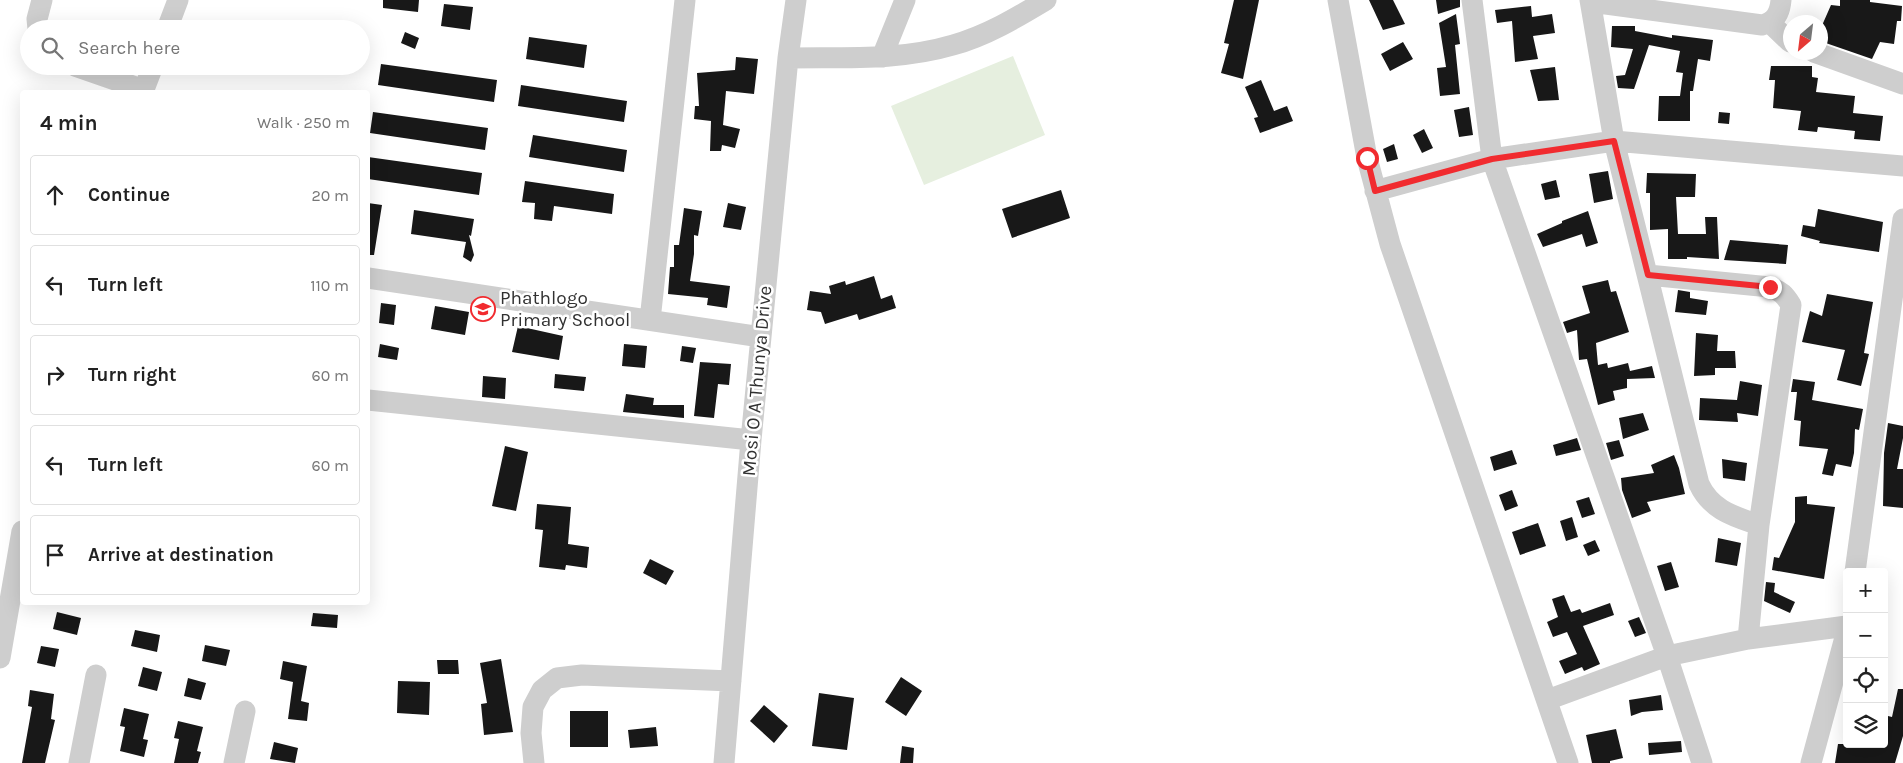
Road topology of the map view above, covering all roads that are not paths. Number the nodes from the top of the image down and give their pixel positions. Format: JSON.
{"nodes":[{"id":1,"x":42,"y":0,"type":"edge"},
{"id":2,"x":178,"y":0,"type":"edge"},
{"id":3,"x":685,"y":0,"type":"edge"},
{"id":4,"x":796,"y":0,"type":"edge"},
{"id":5,"x":905,"y":0,"type":"edge"},
{"id":6,"x":1046,"y":0,"type":"edge"},
{"id":7,"x":1338,"y":0,"type":"edge"},
{"id":8,"x":1472,"y":0,"type":"edge"},
{"id":9,"x":1781,"y":0,"type":"edge"},
{"id":10,"x":1590,"y":1,"type":"edge"},
{"id":11,"x":37,"y":20,"type":"edge"},
{"id":12,"x":170,"y":20,"type":"edge"},
{"id":13,"x":1770,"y":23,"type":"junction"},
{"id":14,"x":1783,"y":35,"type":"edge"},
{"id":15,"x":882,"y":57,"type":"junction"},
{"id":16,"x":1828,"y":57,"type":"edge"},
{"id":17,"x":788,"y":58,"type":"junction"},
{"id":18,"x":100,"y":75,"type":"edge"},
{"id":19,"x":150,"y":75,"type":"edge"},
{"id":20,"x":1903,"y":84,"type":"edge"},
{"id":21,"x":141,"y":90,"type":"edge"},
{"id":22,"x":144,"y":90,"type":"edge"},
{"id":23,"x":1614,"y":141,"type":"junction"},
{"id":24,"x":1492,"y":159,"type":"junction"},
{"id":25,"x":1903,"y":166,"type":"edge"},
{"id":26,"x":1375,"y":191,"type":"junction"},
{"id":27,"x":1903,"y":219,"type":"edge"},
{"id":28,"x":1648,"y":275,"type":"junction"},
{"id":29,"x":370,"y":278,"type":"edge"},
{"id":30,"x":650,"y":320,"type":"junction"},
{"id":31,"x":761,"y":337,"type":"junction"},
{"id":32,"x":370,"y":400,"type":"edge"},
{"id":33,"x":751,"y":440,"type":"junction"},
{"id":34,"x":1759,"y":525,"type":"junction"},
{"id":35,"x":20,"y":540,"type":"edge"},
{"id":36,"x":1856,"y":568,"type":"edge"},
{"id":37,"x":5,"y":604,"type":"edge"},
{"id":38,"x":1843,"y":627,"type":"edge"},
{"id":39,"x":1748,"y":639,"type":"junction"},
{"id":40,"x":1843,"y":645,"type":"edge"},
{"id":41,"x":1667,"y":656,"type":"junction"},
{"id":42,"x":0,"y":658,"type":"edge"},
{"id":43,"x":96,"y":675,"type":"dead end"},
{"id":44,"x":731,"y":681,"type":"junction"},
{"id":45,"x":1547,"y":700,"type":"junction"},
{"id":46,"x":245,"y":711,"type":"dead end"},
{"id":47,"x":79,"y":763,"type":"edge"},
{"id":48,"x":234,"y":763,"type":"edge"},
{"id":49,"x":534,"y":763,"type":"edge"},
{"id":50,"x":724,"y":763,"type":"edge"},
{"id":51,"x":1568,"y":763,"type":"edge"},
{"id":52,"x":1702,"y":763,"type":"edge"},
{"id":53,"x":1811,"y":763,"type":"edge"}],
"edges":[{"from":1,"to":11,"type":"street"},
{"from":2,"to":12,"type":"street"},
{"from":3,"to":30,"type":"street"},
{"from":4,"to":17,"type":"street","name":"Mosi O A Thunya Drive"},
{"from":5,"to":15,"type":"street"},
{"from":6,"to":15,"type":"street"},
{"from":7,"to":26,"type":"street"},
{"from":8,"to":24,"type":"street"},
{"from":9,"to":13,"type":"street"},
{"from":10,"to":13,"type":"street"},
{"from":10,"to":23,"type":"street"},
{"from":13,"to":14,"type":"street"},
{"from":15,"to":17,"type":"street"},
{"from":16,"to":20,"type":"street"},
{"from":17,"to":31,"type":"street","name":"Mosi O A Thunya Drive"},
{"from":18,"to":21,"type":"street"},
{"from":19,"to":22,"type":"street"},
{"from":23,"to":24,"type":"street"},
{"from":23,"to":25,"type":"street"},
{"from":23,"to":28,"type":"street"},
{"from":24,"to":26,"type":"street"},
{"from":24,"to":41,"type":"street"},
{"from":26,"to":45,"type":"street"},
{"from":27,"to":36,"type":"street"},
{"from":28,"to":34,"type":"street"},
{"from":28,"to":34,"type":"street"},
{"from":29,"to":30,"type":"street"},
{"from":30,"to":31,"type":"street"},
{"from":31,"to":33,"type":"street","name":"Mosi O A Thunya Drive"},
{"from":32,"to":33,"type":"street"},
{"from":33,"to":44,"type":"street","name":"Mosi O A Thunya Drive"},
{"from":34,"to":39,"type":"street"},
{"from":35,"to":37,"type":"street"},
{"from":37,"to":42,"type":"street"},
{"from":38,"to":39,"type":"street"},
{"from":39,"to":41,"type":"street"},
{"from":40,"to":53,"type":"street"},
{"from":41,"to":45,"type":"street"},
{"from":41,"to":52,"type":"street"},
{"from":43,"to":47,"type":"street"},
{"from":44,"to":49,"type":"street"},
{"from":44,"to":50,"type":"street","name":"Mosi O A Thunya Drive"},
{"from":45,"to":51,"type":"street"},
{"from":46,"to":48,"type":"street"}]}
